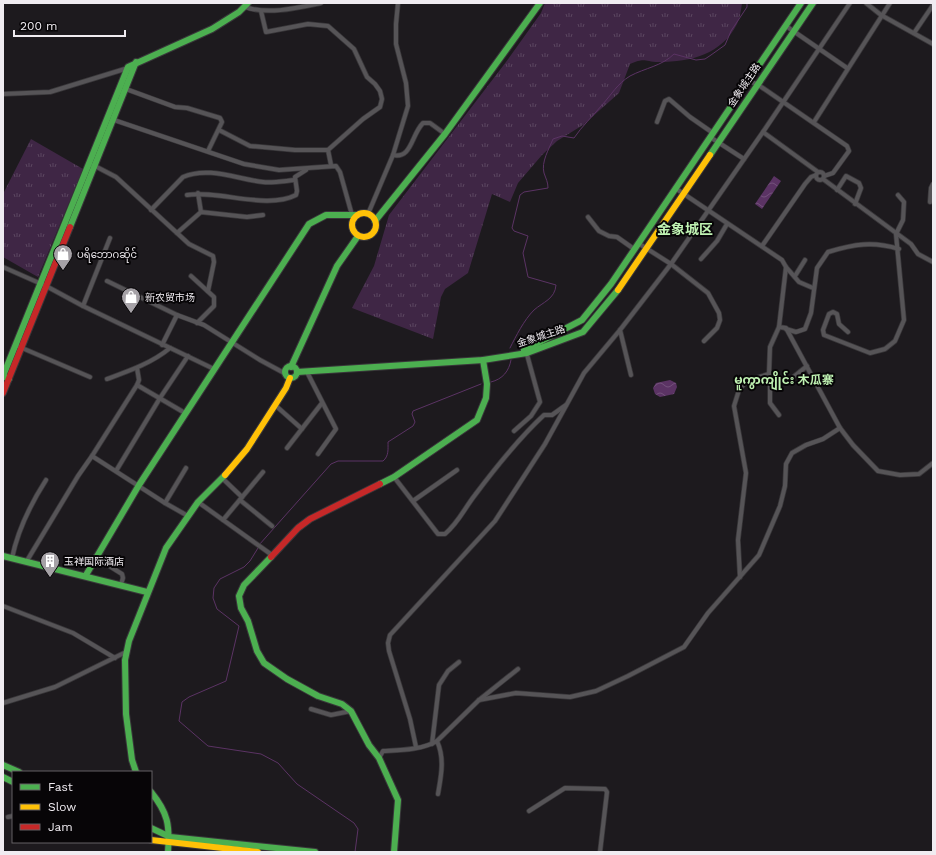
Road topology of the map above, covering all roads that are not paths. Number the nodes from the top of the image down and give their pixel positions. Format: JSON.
{"nodes":[{"id":1,"x":321,"y":3,"type":"edge"},
{"id":2,"x":398,"y":3,"type":"edge"},
{"id":3,"x":540,"y":3,"type":"edge"},
{"id":4,"x":801,"y":3,"type":"edge"},
{"id":5,"x":813,"y":3,"type":"edge"},
{"id":6,"x":850,"y":3,"type":"edge"},
{"id":7,"x":866,"y":3,"type":"edge"},
{"id":8,"x":890,"y":3,"type":"edge"},
{"id":9,"x":246,"y":5,"type":"edge"},
{"id":10,"x":933,"y":5,"type":"edge"},
{"id":11,"x":262,"y":11,"type":"junction"},
{"id":12,"x":881,"y":15,"type":"junction"},
{"id":13,"x":786,"y":26,"type":"junction"},
{"id":14,"x":793,"y":32,"type":"junction"},
{"id":15,"x":914,"y":33,"type":"junction"},
{"id":16,"x":933,"y":44,"type":"edge"},
{"id":17,"x":819,"y":50,"type":"junction"},
{"id":18,"x":136,"y":62,"type":"junction"},
{"id":19,"x":128,"y":68,"type":"junction"},
{"id":20,"x":847,"y":68,"type":"junction"},
{"id":21,"x":748,"y":81,"type":"junction"},
{"id":22,"x":757,"y":84,"type":"junction"},
{"id":23,"x":126,"y":89,"type":"junction"},
{"id":24,"x":3,"y":94,"type":"edge"},
{"id":25,"x":784,"y":102,"type":"junction"},
{"id":26,"x":114,"y":120,"type":"junction"},
{"id":27,"x":658,"y":122,"type":"dead end"},
{"id":28,"x":814,"y":122,"type":"junction"},
{"id":29,"x":219,"y":130,"type":"junction"},
{"id":30,"x":764,"y":132,"type":"junction"},
{"id":31,"x":445,"y":134,"type":"junction"},
{"id":32,"x":711,"y":135,"type":"junction"},
{"id":33,"x":718,"y":141,"type":"junction"},
{"id":34,"x":328,"y":150,"type":"junction"},
{"id":35,"x":208,"y":151,"type":"junction"},
{"id":36,"x":393,"y":155,"type":"junction"},
{"id":37,"x":744,"y":159,"type":"junction"},
{"id":38,"x":92,"y":165,"type":"junction"},
{"id":39,"x":331,"y":166,"type":"junction"},
{"id":40,"x":308,"y":169,"type":"junction"},
{"id":41,"x":817,"y":173,"type":"junction"},
{"id":42,"x":823,"y":178,"type":"junction"},
{"id":43,"x":295,"y":180,"type":"junction"},
{"id":44,"x":933,"y":184,"type":"edge"},
{"id":45,"x":675,"y":188,"type":"junction"},
{"id":46,"x":837,"y":190,"type":"junction"},
{"id":47,"x":198,"y":193,"type":"junction"},
{"id":48,"x":683,"y":193,"type":"junction"},
{"id":49,"x":187,"y":195,"type":"dead end"},
{"id":50,"x":898,"y":195,"type":"dead end"},
{"id":51,"x":930,"y":202,"type":"dead end"},
{"id":52,"x":855,"y":204,"type":"junction"},
{"id":53,"x":709,"y":209,"type":"junction"},
{"id":54,"x":151,"y":210,"type":"junction"},
{"id":55,"x":201,"y":212,"type":"junction"},
{"id":56,"x":368,"y":214,"type":"junction"},
{"id":57,"x":263,"y":215,"type":"dead end"},
{"id":58,"x":354,"y":215,"type":"junction"},
{"id":59,"x":588,"y":217,"type":"dead end"},
{"id":60,"x":375,"y":221,"type":"junction"},
{"id":61,"x":727,"y":224,"type":"junction"},
{"id":62,"x":177,"y":233,"type":"junction"},
{"id":63,"x":896,"y":234,"type":"junction"},
{"id":64,"x":358,"y":236,"type":"junction"},
{"id":65,"x":110,"y":238,"type":"dead end"},
{"id":66,"x":638,"y":243,"type":"junction"},
{"id":67,"x":762,"y":246,"type":"junction"},
{"id":68,"x":647,"y":248,"type":"junction"},
{"id":69,"x":634,"y":249,"type":"junction"},
{"id":70,"x":899,"y":249,"type":"junction"},
{"id":71,"x":701,"y":259,"type":"dead end"},
{"id":72,"x":805,"y":260,"type":"dead end"},
{"id":73,"x":933,"y":262,"type":"edge"},
{"id":74,"x":671,"y":264,"type":"junction"},
{"id":75,"x":3,"y":267,"type":"edge"},
{"id":76,"x":786,"y":267,"type":"junction"},
{"id":77,"x":191,"y":276,"type":"dead end"},
{"id":78,"x":795,"y":276,"type":"junction"},
{"id":79,"x":107,"y":281,"type":"dead end"},
{"id":80,"x":43,"y":285,"type":"junction"},
{"id":81,"x":813,"y":288,"type":"junction"},
{"id":82,"x":208,"y":291,"type":"junction"},
{"id":83,"x":603,"y":294,"type":"junction"},
{"id":84,"x":611,"y":298,"type":"junction"},
{"id":85,"x":83,"y":306,"type":"junction"},
{"id":86,"x":177,"y":315,"type":"junction"},
{"id":87,"x":197,"y":322,"type":"junction"},
{"id":88,"x":779,"y":327,"type":"junction"},
{"id":89,"x":786,"y":328,"type":"junction"},
{"id":90,"x":620,"y":330,"type":"junction"},
{"id":91,"x":848,"y":332,"type":"dead end"},
{"id":92,"x":704,"y":341,"type":"dead end"},
{"id":93,"x":231,"y":342,"type":"junction"},
{"id":94,"x":162,"y":345,"type":"junction"},
{"id":95,"x":18,"y":346,"type":"junction"},
{"id":96,"x":170,"y":348,"type":"junction"},
{"id":97,"x":526,"y":351,"type":"junction"},
{"id":98,"x":188,"y":356,"type":"junction"},
{"id":99,"x":483,"y":360,"type":"junction"},
{"id":100,"x":291,"y":366,"type":"junction"},
{"id":101,"x":807,"y":366,"type":"junction"},
{"id":102,"x":137,"y":368,"type":"junction"},
{"id":103,"x":214,"y":370,"type":"junction"},
{"id":104,"x":297,"y":372,"type":"junction"},
{"id":105,"x":307,"y":372,"type":"junction"},
{"id":106,"x":769,"y":374,"type":"junction"},
{"id":107,"x":631,"y":375,"type":"dead end"},
{"id":108,"x":288,"y":376,"type":"junction"},
{"id":109,"x":90,"y":377,"type":"dead end"},
{"id":110,"x":773,"y":377,"type":"junction"},
{"id":111,"x":6,"y":378,"type":"edge"},
{"id":112,"x":107,"y":379,"type":"dead end"},
{"id":113,"x":137,"y":385,"type":"junction"},
{"id":114,"x":3,"y":393,"type":"edge"},
{"id":115,"x":160,"y":398,"type":"junction"},
{"id":116,"x":322,"y":403,"type":"junction"},
{"id":117,"x":568,"y":403,"type":"junction"},
{"id":118,"x":275,"y":405,"type":"junction"},
{"id":119,"x":185,"y":413,"type":"junction"},
{"id":120,"x":779,"y":415,"type":"dead end"},
{"id":121,"x":840,"y":428,"type":"junction"},
{"id":122,"x":302,"y":429,"type":"junction"},
{"id":123,"x":514,"y":431,"type":"dead end"},
{"id":124,"x":287,"y":448,"type":"dead end"},
{"id":125,"x":318,"y":454,"type":"dead end"},
{"id":126,"x":92,"y":456,"type":"junction"},
{"id":127,"x":933,"y":463,"type":"edge"},
{"id":128,"x":186,"y":468,"type":"dead end"},
{"id":129,"x":457,"y":470,"type":"dead end"},
{"id":130,"x":116,"y":471,"type":"junction"},
{"id":131,"x":263,"y":472,"type":"dead end"},
{"id":132,"x":394,"y":477,"type":"junction"},
{"id":133,"x":222,"y":478,"type":"junction"},
{"id":134,"x":46,"y":480,"type":"dead end"},
{"id":135,"x":139,"y":485,"type":"junction"},
{"id":136,"x":242,"y":498,"type":"junction"},
{"id":137,"x":413,"y":501,"type":"junction"},
{"id":138,"x":198,"y":502,"type":"junction"},
{"id":139,"x":165,"y":503,"type":"junction"},
{"id":140,"x":188,"y":516,"type":"junction"},
{"id":141,"x":223,"y":520,"type":"junction"},
{"id":142,"x":272,"y":526,"type":"dead end"},
{"id":143,"x":3,"y":553,"type":"edge"},
{"id":144,"x":272,"y":555,"type":"junction"},
{"id":145,"x":3,"y":556,"type":"edge"},
{"id":146,"x":13,"y":557,"type":"junction"},
{"id":147,"x":95,"y":557,"type":"junction"},
{"id":148,"x":28,"y":559,"type":"junction"},
{"id":149,"x":89,"y":574,"type":"junction"},
{"id":150,"x":740,"y":577,"type":"junction"},
{"id":151,"x":121,"y":584,"type":"junction"},
{"id":152,"x":147,"y":592,"type":"junction"},
{"id":153,"x":3,"y":606,"type":"edge"},
{"id":154,"x":126,"y":652,"type":"junction"},
{"id":155,"x":115,"y":658,"type":"junction"},
{"id":156,"x":459,"y":662,"type":"dead end"},
{"id":157,"x":518,"y":669,"type":"dead end"},
{"id":158,"x":479,"y":700,"type":"junction"},
{"id":159,"x":3,"y":703,"type":"edge"},
{"id":160,"x":311,"y":709,"type":"dead end"},
{"id":161,"x":351,"y":711,"type":"junction"},
{"id":162,"x":437,"y":741,"type":"junction"},
{"id":163,"x":432,"y":744,"type":"junction"},
{"id":164,"x":416,"y":747,"type":"junction"},
{"id":165,"x":379,"y":758,"type":"junction"},
{"id":166,"x":3,"y":765,"type":"edge"},
{"id":167,"x":17,"y":771,"type":"edge"},
{"id":168,"x":136,"y":771,"type":"edge"},
{"id":169,"x":3,"y":777,"type":"edge"},
{"id":170,"x":12,"y":782,"type":"edge"},
{"id":171,"x":152,"y":793,"type":"edge"},
{"id":172,"x":438,"y":794,"type":"dead end"},
{"id":173,"x":529,"y":811,"type":"dead end"},
{"id":174,"x":12,"y":816,"type":"edge"},
{"id":175,"x":8,"y":817,"type":"dead end"},
{"id":176,"x":152,"y":829,"type":"edge"},
{"id":177,"x":152,"y":840,"type":"edge"},
{"id":178,"x":169,"y":840,"type":"junction"},
{"id":179,"x":168,"y":852,"type":"edge"},
{"id":180,"x":258,"y":852,"type":"edge"},
{"id":181,"x":312,"y":852,"type":"edge"},
{"id":182,"x":315,"y":852,"type":"edge"},
{"id":183,"x":394,"y":852,"type":"edge"},
{"id":184,"x":600,"y":852,"type":"edge"}],
"edges":[{"from":1,"to":11,"type":"street"},
{"from":2,"to":36,"type":"street"},
{"from":3,"to":31,"type":"main road"},
{"from":4,"to":13,"type":"main road","name":"金象城主路"},
{"from":5,"to":14,"type":"main road","name":"金象城主路"},
{"from":6,"to":17,"type":"street"},
{"from":7,"to":12,"type":"street"},
{"from":8,"to":12,"type":"street"},
{"from":9,"to":11,"type":"street"},
{"from":9,"to":18,"type":"main road"},
{"from":10,"to":15,"type":"street"},
{"from":11,"to":34,"type":"street"},
{"from":12,"to":15,"type":"street"},
{"from":12,"to":20,"type":"street"},
{"from":13,"to":14,"type":"street"},
{"from":13,"to":21,"type":"main road","name":"金象城主路"},
{"from":14,"to":17,"type":"street"},
{"from":14,"to":22,"type":"main road","name":"金象城主路"},
{"from":15,"to":16,"type":"street"},
{"from":17,"to":20,"type":"street"},
{"from":17,"to":25,"type":"street"},
{"from":18,"to":19,"type":"main road"},
{"from":18,"to":23,"type":"main road"},
{"from":19,"to":24,"type":"street"},
{"from":19,"to":38,"type":"main road"},
{"from":20,"to":28,"type":"street"},
{"from":21,"to":22,"type":"street"},
{"from":21,"to":32,"type":"main road","name":"金象城主路"},
{"from":22,"to":25,"type":"street"},
{"from":22,"to":33,"type":"main road","name":"金象城主路"},
{"from":23,"to":26,"type":"main road"},
{"from":23,"to":29,"type":"street"},
{"from":25,"to":28,"type":"street"},
{"from":25,"to":30,"type":"street"},
{"from":26,"to":35,"type":"street"},
{"from":26,"to":38,"type":"main road"},
{"from":27,"to":32,"type":"street"},
{"from":28,"to":42,"type":"street"},
{"from":29,"to":34,"type":"street"},
{"from":29,"to":35,"type":"street"},
{"from":30,"to":37,"type":"street"},
{"from":30,"to":41,"type":"street"},
{"from":31,"to":36,"type":"street"},
{"from":31,"to":60,"type":"main road"},
{"from":32,"to":33,"type":"street"},
{"from":32,"to":45,"type":"main road","name":"金象城主路"},
{"from":33,"to":37,"type":"street"},
{"from":33,"to":48,"type":"main road","name":"金象城主路"},
{"from":34,"to":39,"type":"street"},
{"from":35,"to":40,"type":"street"},
{"from":36,"to":56,"type":"street"},
{"from":37,"to":53,"type":"street"},
{"from":38,"to":54,"type":"street"},
{"from":38,"to":80,"type":"main road"},
{"from":39,"to":40,"type":"street"},
{"from":39,"to":58,"type":"street"},
{"from":40,"to":43,"type":"street"},
{"from":41,"to":42,"type":"street"},
{"from":41,"to":42,"type":"street"},
{"from":41,"to":67,"type":"street"},
{"from":42,"to":46,"type":"street"},
{"from":43,"to":47,"type":"street"},
{"from":43,"to":54,"type":"street"},
{"from":44,"to":51,"type":"street"},
{"from":45,"to":48,"type":"street"},
{"from":45,"to":66,"type":"main road","name":"金象城主路"},
{"from":46,"to":52,"type":"street"},
{"from":46,"to":52,"type":"street"},
{"from":47,"to":49,"type":"street"},
{"from":47,"to":55,"type":"street"},
{"from":48,"to":53,"type":"street"},
{"from":48,"to":68,"type":"main road","name":"金象城主路"},
{"from":50,"to":63,"type":"street"},
{"from":52,"to":63,"type":"street"},
{"from":53,"to":61,"type":"street"},
{"from":53,"to":74,"type":"street"},
{"from":54,"to":62,"type":"street"},
{"from":55,"to":57,"type":"street"},
{"from":55,"to":62,"type":"street"},
{"from":56,"to":58,"type":"main road"},
{"from":56,"to":60,"type":"main road"},
{"from":58,"to":64,"type":"main road"},
{"from":58,"to":93,"type":"main road"},
{"from":59,"to":69,"type":"street"},
{"from":60,"to":64,"type":"main road"},
{"from":61,"to":67,"type":"street"},
{"from":61,"to":71,"type":"street"},
{"from":62,"to":82,"type":"street"},
{"from":63,"to":70,"type":"street"},
{"from":63,"to":73,"type":"street"},
{"from":64,"to":100,"type":"main road"},
{"from":65,"to":85,"type":"street"},
{"from":66,"to":68,"type":"street"},
{"from":66,"to":69,"type":"main road","name":"金象城主路"},
{"from":67,"to":76,"type":"street"},
{"from":68,"to":74,"type":"street"},
{"from":68,"to":84,"type":"main road","name":"金象城主路"},
{"from":69,"to":83,"type":"main road","name":"金象城主路"},
{"from":70,"to":81,"type":"street"},
{"from":70,"to":91,"type":"street"},
{"from":72,"to":78,"type":"street"},
{"from":74,"to":90,"type":"street"},
{"from":74,"to":92,"type":"street"},
{"from":75,"to":80,"type":"street"},
{"from":76,"to":78,"type":"street"},
{"from":76,"to":88,"type":"street"},
{"from":77,"to":82,"type":"street"},
{"from":78,"to":81,"type":"street"},
{"from":79,"to":86,"type":"street"},
{"from":80,"to":85,"type":"street"},
{"from":80,"to":95,"type":"main road"},
{"from":81,"to":89,"type":"street"},
{"from":82,"to":87,"type":"street"},
{"from":83,"to":84,"type":"main road"},
{"from":83,"to":97,"type":"main road","name":"金象城主路"},
{"from":84,"to":97,"type":"main road","name":"金象城主路"},
{"from":85,"to":94,"type":"street"},
{"from":86,"to":87,"type":"street"},
{"from":86,"to":94,"type":"street"},
{"from":87,"to":93,"type":"street"},
{"from":88,"to":89,"type":"street"},
{"from":88,"to":106,"type":"street"},
{"from":89,"to":101,"type":"street"},
{"from":90,"to":107,"type":"street"},
{"from":90,"to":117,"type":"street"},
{"from":93,"to":103,"type":"main road"},
{"from":93,"to":108,"type":"street"},
{"from":94,"to":96,"type":"street"},
{"from":95,"to":109,"type":"street"},
{"from":95,"to":111,"type":"main road"},
{"from":96,"to":98,"type":"street"},
{"from":96,"to":102,"type":"street"},
{"from":97,"to":99,"type":"main road","name":"金象城主路"},
{"from":97,"to":123,"type":"street"},
{"from":98,"to":103,"type":"street"},
{"from":98,"to":115,"type":"street"},
{"from":99,"to":105,"type":"main road","name":"金象城主路"},
{"from":99,"to":132,"type":"main road"},
{"from":100,"to":104,"type":"main road"},
{"from":100,"to":108,"type":"main road"},
{"from":101,"to":110,"type":"street"},
{"from":101,"to":121,"type":"street"},
{"from":102,"to":112,"type":"street"},
{"from":102,"to":113,"type":"street"},
{"from":103,"to":119,"type":"main road"},
{"from":104,"to":105,"type":"main road","name":"金象城主路"},
{"from":104,"to":108,"type":"main road"},
{"from":105,"to":116,"type":"street"},
{"from":106,"to":110,"type":"street"},
{"from":106,"to":150,"type":"street"},
{"from":108,"to":118,"type":"main road"},
{"from":110,"to":120,"type":"street"},
{"from":111,"to":114,"type":"main road"},
{"from":113,"to":115,"type":"street"},
{"from":113,"to":126,"type":"street"},
{"from":115,"to":119,"type":"street"},
{"from":115,"to":130,"type":"street"},
{"from":116,"to":122,"type":"street"},
{"from":116,"to":125,"type":"street"},
{"from":117,"to":137,"type":"street"},
{"from":117,"to":164,"type":"street"},
{"from":118,"to":122,"type":"street"},
{"from":118,"to":133,"type":"main road"},
{"from":119,"to":135,"type":"main road"},
{"from":121,"to":127,"type":"street"},
{"from":121,"to":150,"type":"street"},
{"from":122,"to":124,"type":"street"},
{"from":126,"to":130,"type":"street"},
{"from":126,"to":148,"type":"street"},
{"from":128,"to":139,"type":"street"},
{"from":129,"to":137,"type":"street"},
{"from":130,"to":135,"type":"street"},
{"from":131,"to":136,"type":"street"},
{"from":132,"to":137,"type":"street"},
{"from":132,"to":144,"type":"main road"},
{"from":133,"to":136,"type":"street"},
{"from":133,"to":138,"type":"main road"},
{"from":134,"to":146,"type":"street"},
{"from":135,"to":139,"type":"street"},
{"from":135,"to":147,"type":"main road"},
{"from":136,"to":141,"type":"street"},
{"from":136,"to":142,"type":"street"},
{"from":138,"to":140,"type":"main road"},
{"from":138,"to":141,"type":"street"},
{"from":139,"to":140,"type":"street"},
{"from":140,"to":152,"type":"main road"},
{"from":141,"to":144,"type":"street"},
{"from":143,"to":146,"type":"main road"},
{"from":144,"to":161,"type":"main road"},
{"from":145,"to":146,"type":"main road"},
{"from":146,"to":148,"type":"main road"},
{"from":146,"to":149,"type":"main road"},
{"from":147,"to":149,"type":"main road"},
{"from":147,"to":151,"type":"street"},
{"from":148,"to":149,"type":"main road"},
{"from":149,"to":151,"type":"main road"},
{"from":150,"to":158,"type":"street"},
{"from":151,"to":152,"type":"main road"},
{"from":152,"to":154,"type":"main road"},
{"from":153,"to":155,"type":"street"},
{"from":154,"to":155,"type":"street"},
{"from":154,"to":168,"type":"main road"},
{"from":155,"to":159,"type":"street"},
{"from":156,"to":163,"type":"street"},
{"from":157,"to":158,"type":"street"},
{"from":158,"to":162,"type":"street"},
{"from":160,"to":161,"type":"street"},
{"from":161,"to":165,"type":"main road"},
{"from":162,"to":163,"type":"street"},
{"from":162,"to":172,"type":"street"},
{"from":163,"to":164,"type":"street"},
{"from":164,"to":165,"type":"street"},
{"from":165,"to":183,"type":"main road"},
{"from":166,"to":167,"type":"main road"},
{"from":169,"to":170,"type":"main road"},
{"from":171,"to":178,"type":"main road"},
{"from":173,"to":184,"type":"street"},
{"from":174,"to":175,"type":"street"},
{"from":176,"to":178,"type":"main road"},
{"from":177,"to":178,"type":"main road"},
{"from":178,"to":179,"type":"main road"},
{"from":178,"to":180,"type":"main road"},
{"from":178,"to":181,"type":"main road"},
{"from":181,"to":182,"type":"main road"}]}
